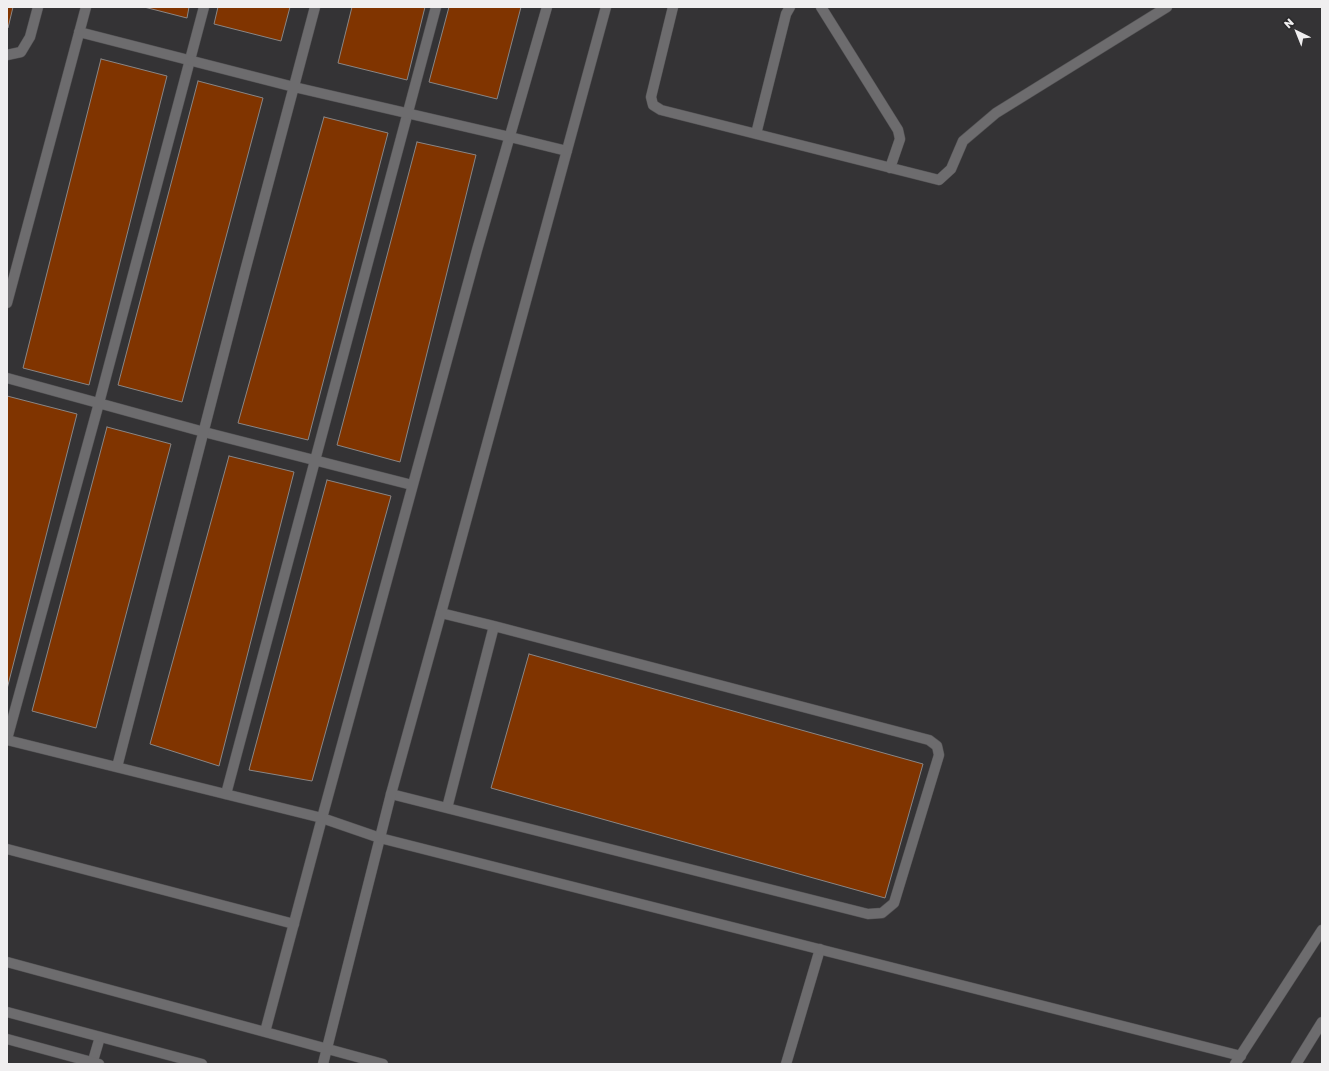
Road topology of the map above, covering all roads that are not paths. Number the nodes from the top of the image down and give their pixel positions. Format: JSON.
{"nodes":[{"id":1,"x":38,"y":7,"type":"edge"},
{"id":2,"x":86,"y":7,"type":"edge"},
{"id":3,"x":204,"y":7,"type":"edge"},
{"id":4,"x":315,"y":7,"type":"edge"},
{"id":5,"x":436,"y":7,"type":"edge"},
{"id":6,"x":547,"y":7,"type":"edge"},
{"id":7,"x":606,"y":7,"type":"edge"},
{"id":8,"x":673,"y":7,"type":"edge"},
{"id":9,"x":790,"y":7,"type":"edge"},
{"id":10,"x":821,"y":7,"type":"edge"},
{"id":11,"x":1167,"y":7,"type":"edge"},
{"id":12,"x":79,"y":32,"type":"junction"},
{"id":13,"x":7,"y":55,"type":"edge"},
{"id":14,"x":190,"y":60,"type":"junction"},
{"id":15,"x":294,"y":86,"type":"junction"},
{"id":16,"x":408,"y":113,"type":"junction"},
{"id":17,"x":756,"y":134,"type":"junction"},
{"id":18,"x":510,"y":136,"type":"junction"},
{"id":19,"x":567,"y":151,"type":"junction"},
{"id":20,"x":890,"y":168,"type":"junction"},
{"id":21,"x":7,"y":303,"type":"edge"},
{"id":22,"x":7,"y":378,"type":"edge"},
{"id":23,"x":99,"y":403,"type":"junction"},
{"id":24,"x":204,"y":432,"type":"junction"},
{"id":25,"x":316,"y":460,"type":"junction"},
{"id":26,"x":412,"y":485,"type":"junction"},
{"id":27,"x":442,"y":614,"type":"junction"},
{"id":28,"x":494,"y":626,"type":"junction"},
{"id":29,"x":7,"y":739,"type":"edge"},
{"id":30,"x":117,"y":767,"type":"junction"},
{"id":31,"x":226,"y":794,"type":"junction"},
{"id":32,"x":391,"y":794,"type":"junction"},
{"id":33,"x":447,"y":808,"type":"junction"},
{"id":34,"x":322,"y":818,"type":"junction"},
{"id":35,"x":380,"y":838,"type":"junction"},
{"id":36,"x":7,"y":849,"type":"edge"},
{"id":37,"x":294,"y":924,"type":"junction"},
{"id":38,"x":1322,"y":930,"type":"edge"},
{"id":39,"x":820,"y":949,"type":"junction"},
{"id":40,"x":7,"y":962,"type":"edge"},
{"id":41,"x":7,"y":1012,"type":"edge"},
{"id":42,"x":1322,"y":1022,"type":"edge"},
{"id":43,"x":265,"y":1032,"type":"junction"},
{"id":44,"x":100,"y":1037,"type":"junction"},
{"id":45,"x":7,"y":1039,"type":"edge"},
{"id":46,"x":327,"y":1049,"type":"junction"},
{"id":47,"x":1238,"y":1060,"type":"edge"},
{"id":48,"x":95,"y":1063,"type":"edge"},
{"id":49,"x":202,"y":1064,"type":"edge"},
{"id":50,"x":323,"y":1064,"type":"edge"},
{"id":51,"x":383,"y":1064,"type":"edge"},
{"id":52,"x":786,"y":1064,"type":"edge"},
{"id":53,"x":1296,"y":1064,"type":"edge"}],
"edges":[{"from":1,"to":13,"type":"street"},
{"from":2,"to":12,"type":"street"},
{"from":3,"to":14,"type":"street"},
{"from":4,"to":15,"type":"street"},
{"from":5,"to":16,"type":"street"},
{"from":6,"to":18,"type":"street"},
{"from":7,"to":19,"type":"street"},
{"from":8,"to":17,"type":"street"},
{"from":9,"to":17,"type":"street"},
{"from":10,"to":20,"type":"street"},
{"from":11,"to":20,"type":"street"},
{"from":12,"to":14,"type":"street"},
{"from":12,"to":21,"type":"street"},
{"from":14,"to":15,"type":"street"},
{"from":14,"to":23,"type":"street"},
{"from":15,"to":16,"type":"street"},
{"from":15,"to":24,"type":"street"},
{"from":16,"to":18,"type":"street"},
{"from":16,"to":25,"type":"street"},
{"from":17,"to":20,"type":"street"},
{"from":18,"to":19,"type":"street"},
{"from":18,"to":26,"type":"street"},
{"from":19,"to":27,"type":"street"},
{"from":22,"to":23,"type":"street"},
{"from":23,"to":24,"type":"street"},
{"from":23,"to":29,"type":"street"},
{"from":24,"to":25,"type":"street"},
{"from":24,"to":30,"type":"street"},
{"from":25,"to":26,"type":"street"},
{"from":25,"to":31,"type":"street"},
{"from":26,"to":34,"type":"street"},
{"from":27,"to":28,"type":"street"},
{"from":27,"to":32,"type":"street"},
{"from":28,"to":33,"type":"street"},
{"from":28,"to":33,"type":"street"},
{"from":29,"to":30,"type":"street"},
{"from":30,"to":31,"type":"street"},
{"from":31,"to":34,"type":"street"},
{"from":32,"to":33,"type":"street"},
{"from":32,"to":35,"type":"street"},
{"from":34,"to":35,"type":"street"},
{"from":34,"to":37,"type":"street"},
{"from":35,"to":39,"type":"street"},
{"from":35,"to":46,"type":"street"},
{"from":36,"to":37,"type":"street"},
{"from":37,"to":43,"type":"street"},
{"from":38,"to":47,"type":"street"},
{"from":39,"to":47,"type":"street"},
{"from":39,"to":52,"type":"street"},
{"from":40,"to":43,"type":"street"},
{"from":41,"to":44,"type":"street"},
{"from":42,"to":53,"type":"street"},
{"from":43,"to":46,"type":"street"},
{"from":44,"to":48,"type":"street"},
{"from":44,"to":49,"type":"street"},
{"from":45,"to":48,"type":"street"},
{"from":46,"to":50,"type":"street"},
{"from":46,"to":51,"type":"street"}]}
